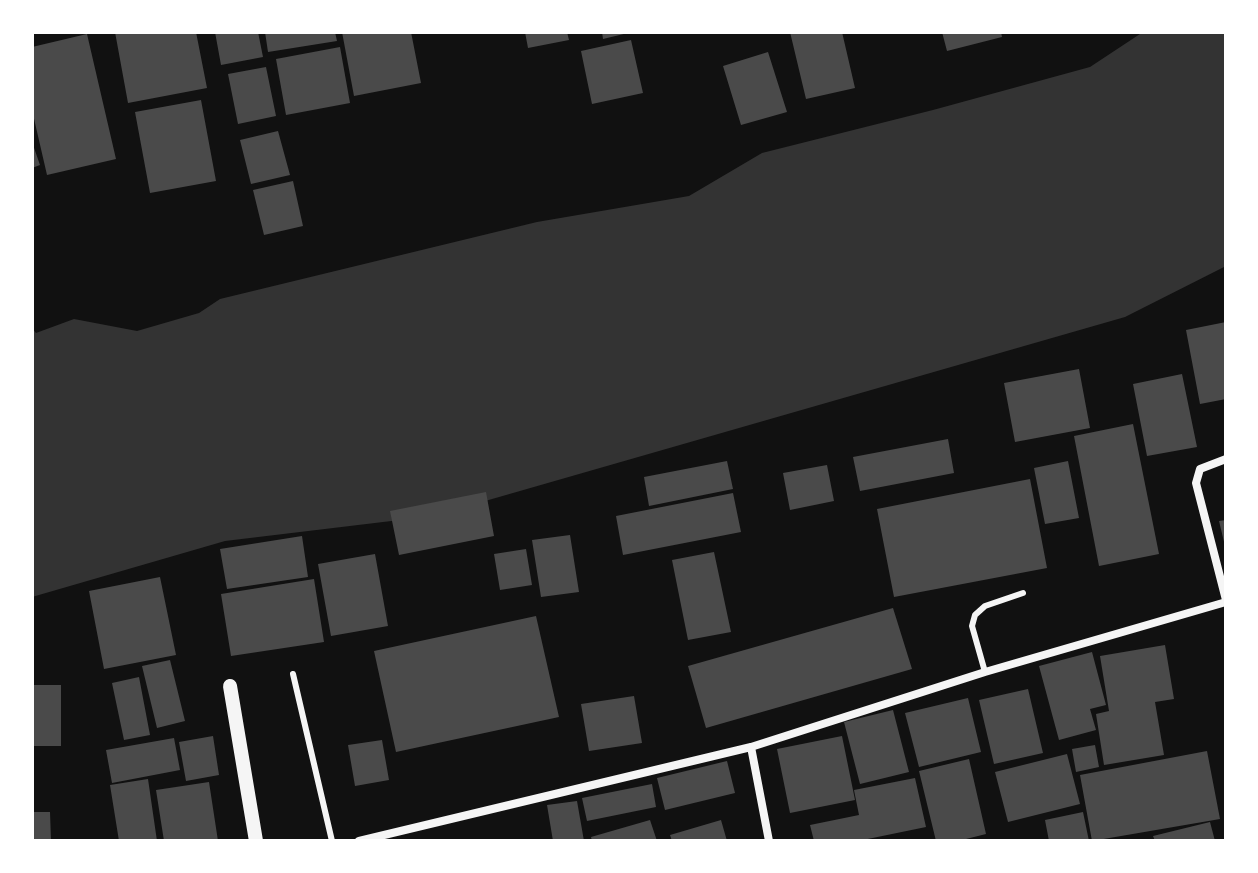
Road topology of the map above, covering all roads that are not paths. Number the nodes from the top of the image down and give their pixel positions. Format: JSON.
{"nodes":[{"id":1,"x":1226,"y":459,"type":"edge"},
{"id":2,"x":1023,"y":593,"type":"dead end"},
{"id":3,"x":1226,"y":601,"type":"edge"},
{"id":4,"x":985,"y":672,"type":"junction"},
{"id":5,"x":293,"y":674,"type":"dead end"},
{"id":6,"x":230,"y":686,"type":"dead end"},
{"id":7,"x":751,"y":747,"type":"junction"},
{"id":8,"x":256,"y":841,"type":"edge"},
{"id":9,"x":332,"y":841,"type":"edge"},
{"id":10,"x":359,"y":841,"type":"edge"},
{"id":11,"x":769,"y":841,"type":"edge"}],
"edges":[{"from":1,"to":3,"type":"street"},
{"from":2,"to":4,"type":"lane"},
{"from":3,"to":4,"type":"street"},
{"from":4,"to":7,"type":"street"},
{"from":5,"to":9,"type":"lane"},
{"from":6,"to":8,"type":"street"},
{"from":7,"to":10,"type":"street"},
{"from":7,"to":11,"type":"street"}]}
